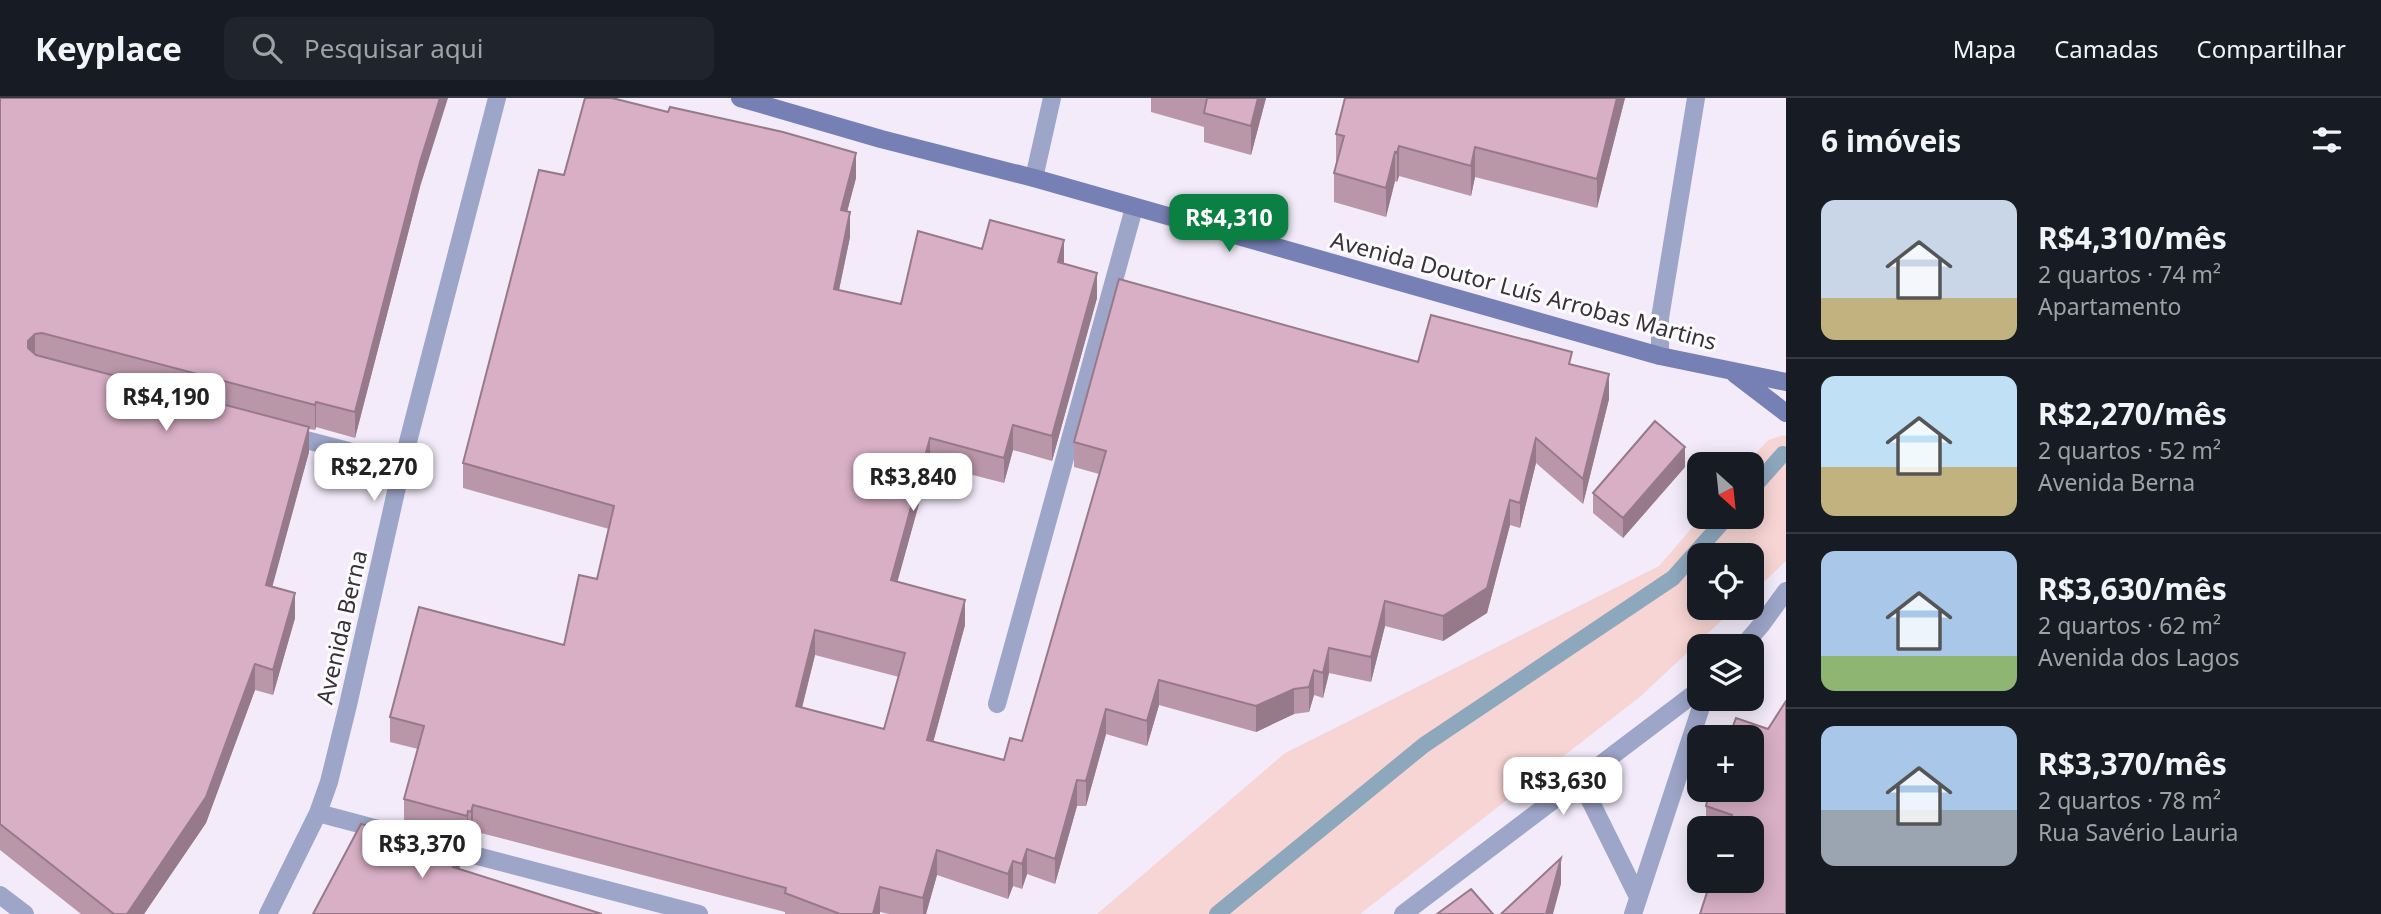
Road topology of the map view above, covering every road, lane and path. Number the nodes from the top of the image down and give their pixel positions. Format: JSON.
{"nodes":[{"id":1,"x":497,"y":98,"type":"edge"},
{"id":2,"x":740,"y":98,"type":"edge"},
{"id":3,"x":1052,"y":98,"type":"edge"},
{"id":4,"x":1696,"y":98,"type":"edge"},
{"id":5,"x":1034,"y":177,"type":"junction"},
{"id":6,"x":1135,"y":208,"type":"junction"},
{"id":7,"x":1660,"y":356,"type":"junction"},
{"id":8,"x":1729,"y":370,"type":"junction"},
{"id":9,"x":1786,"y":382,"type":"edge"},
{"id":10,"x":1786,"y":413,"type":"edge"},
{"id":11,"x":268,"y":430,"type":"edge"},
{"id":12,"x":402,"y":465,"type":"junction"},
{"id":13,"x":1786,"y":591,"type":"edge"},
{"id":14,"x":1786,"y":612,"type":"edge"},
{"id":15,"x":1762,"y":624,"type":"junction"},
{"id":16,"x":1753,"y":634,"type":"edge"},
{"id":17,"x":1687,"y":699,"type":"edge"},
{"id":18,"x":997,"y":704,"type":"dead end"},
{"id":19,"x":1700,"y":711,"type":"edge"},
{"id":20,"x":1580,"y":780,"type":"junction"},
{"id":21,"x":318,"y":813,"type":"junction"},
{"id":22,"x":0,"y":895,"type":"edge"},
{"id":23,"x":1635,"y":905,"type":"edge"},
{"id":24,"x":25,"y":914,"type":"edge"},
{"id":25,"x":268,"y":914,"type":"edge"},
{"id":26,"x":699,"y":914,"type":"edge"},
{"id":27,"x":1403,"y":914,"type":"edge"}],
"edges":[{"from":1,"to":12,"type":"street","name":"Avenida Berna"},
{"from":2,"to":5,"type":"street","name":"Avenida Doutor Luís Arrobas Martins"},
{"from":3,"to":5,"type":"street"},
{"from":4,"to":7,"type":"street"},
{"from":5,"to":6,"type":"street","name":"Avenida Doutor Luís Arrobas Martins"},
{"from":6,"to":7,"type":"street","name":"Avenida Doutor Luís Arrobas Martins"},
{"from":6,"to":18,"type":"street"},
{"from":7,"to":8,"type":"street","name":"Avenida Doutor Luís Arrobas Martins"},
{"from":8,"to":9,"type":"street","name":"Avenida Doutor Luís Arrobas Martins"},
{"from":8,"to":10,"type":"street","name":"Avenida Doutor Luís Arrobas Martins"},
{"from":11,"to":12,"type":"street"},
{"from":12,"to":21,"type":"street","name":"Avenida Berna"},
{"from":13,"to":15,"type":"street"},
{"from":14,"to":15,"type":"street"},
{"from":15,"to":16,"type":"street"},
{"from":17,"to":20,"type":"street"},
{"from":19,"to":23,"type":"street"},
{"from":20,"to":23,"type":"street"},
{"from":20,"to":27,"type":"street"},
{"from":21,"to":25,"type":"street","name":"Avenida Berna"},
{"from":21,"to":26,"type":"street"},
{"from":22,"to":24,"type":"street"}]}
